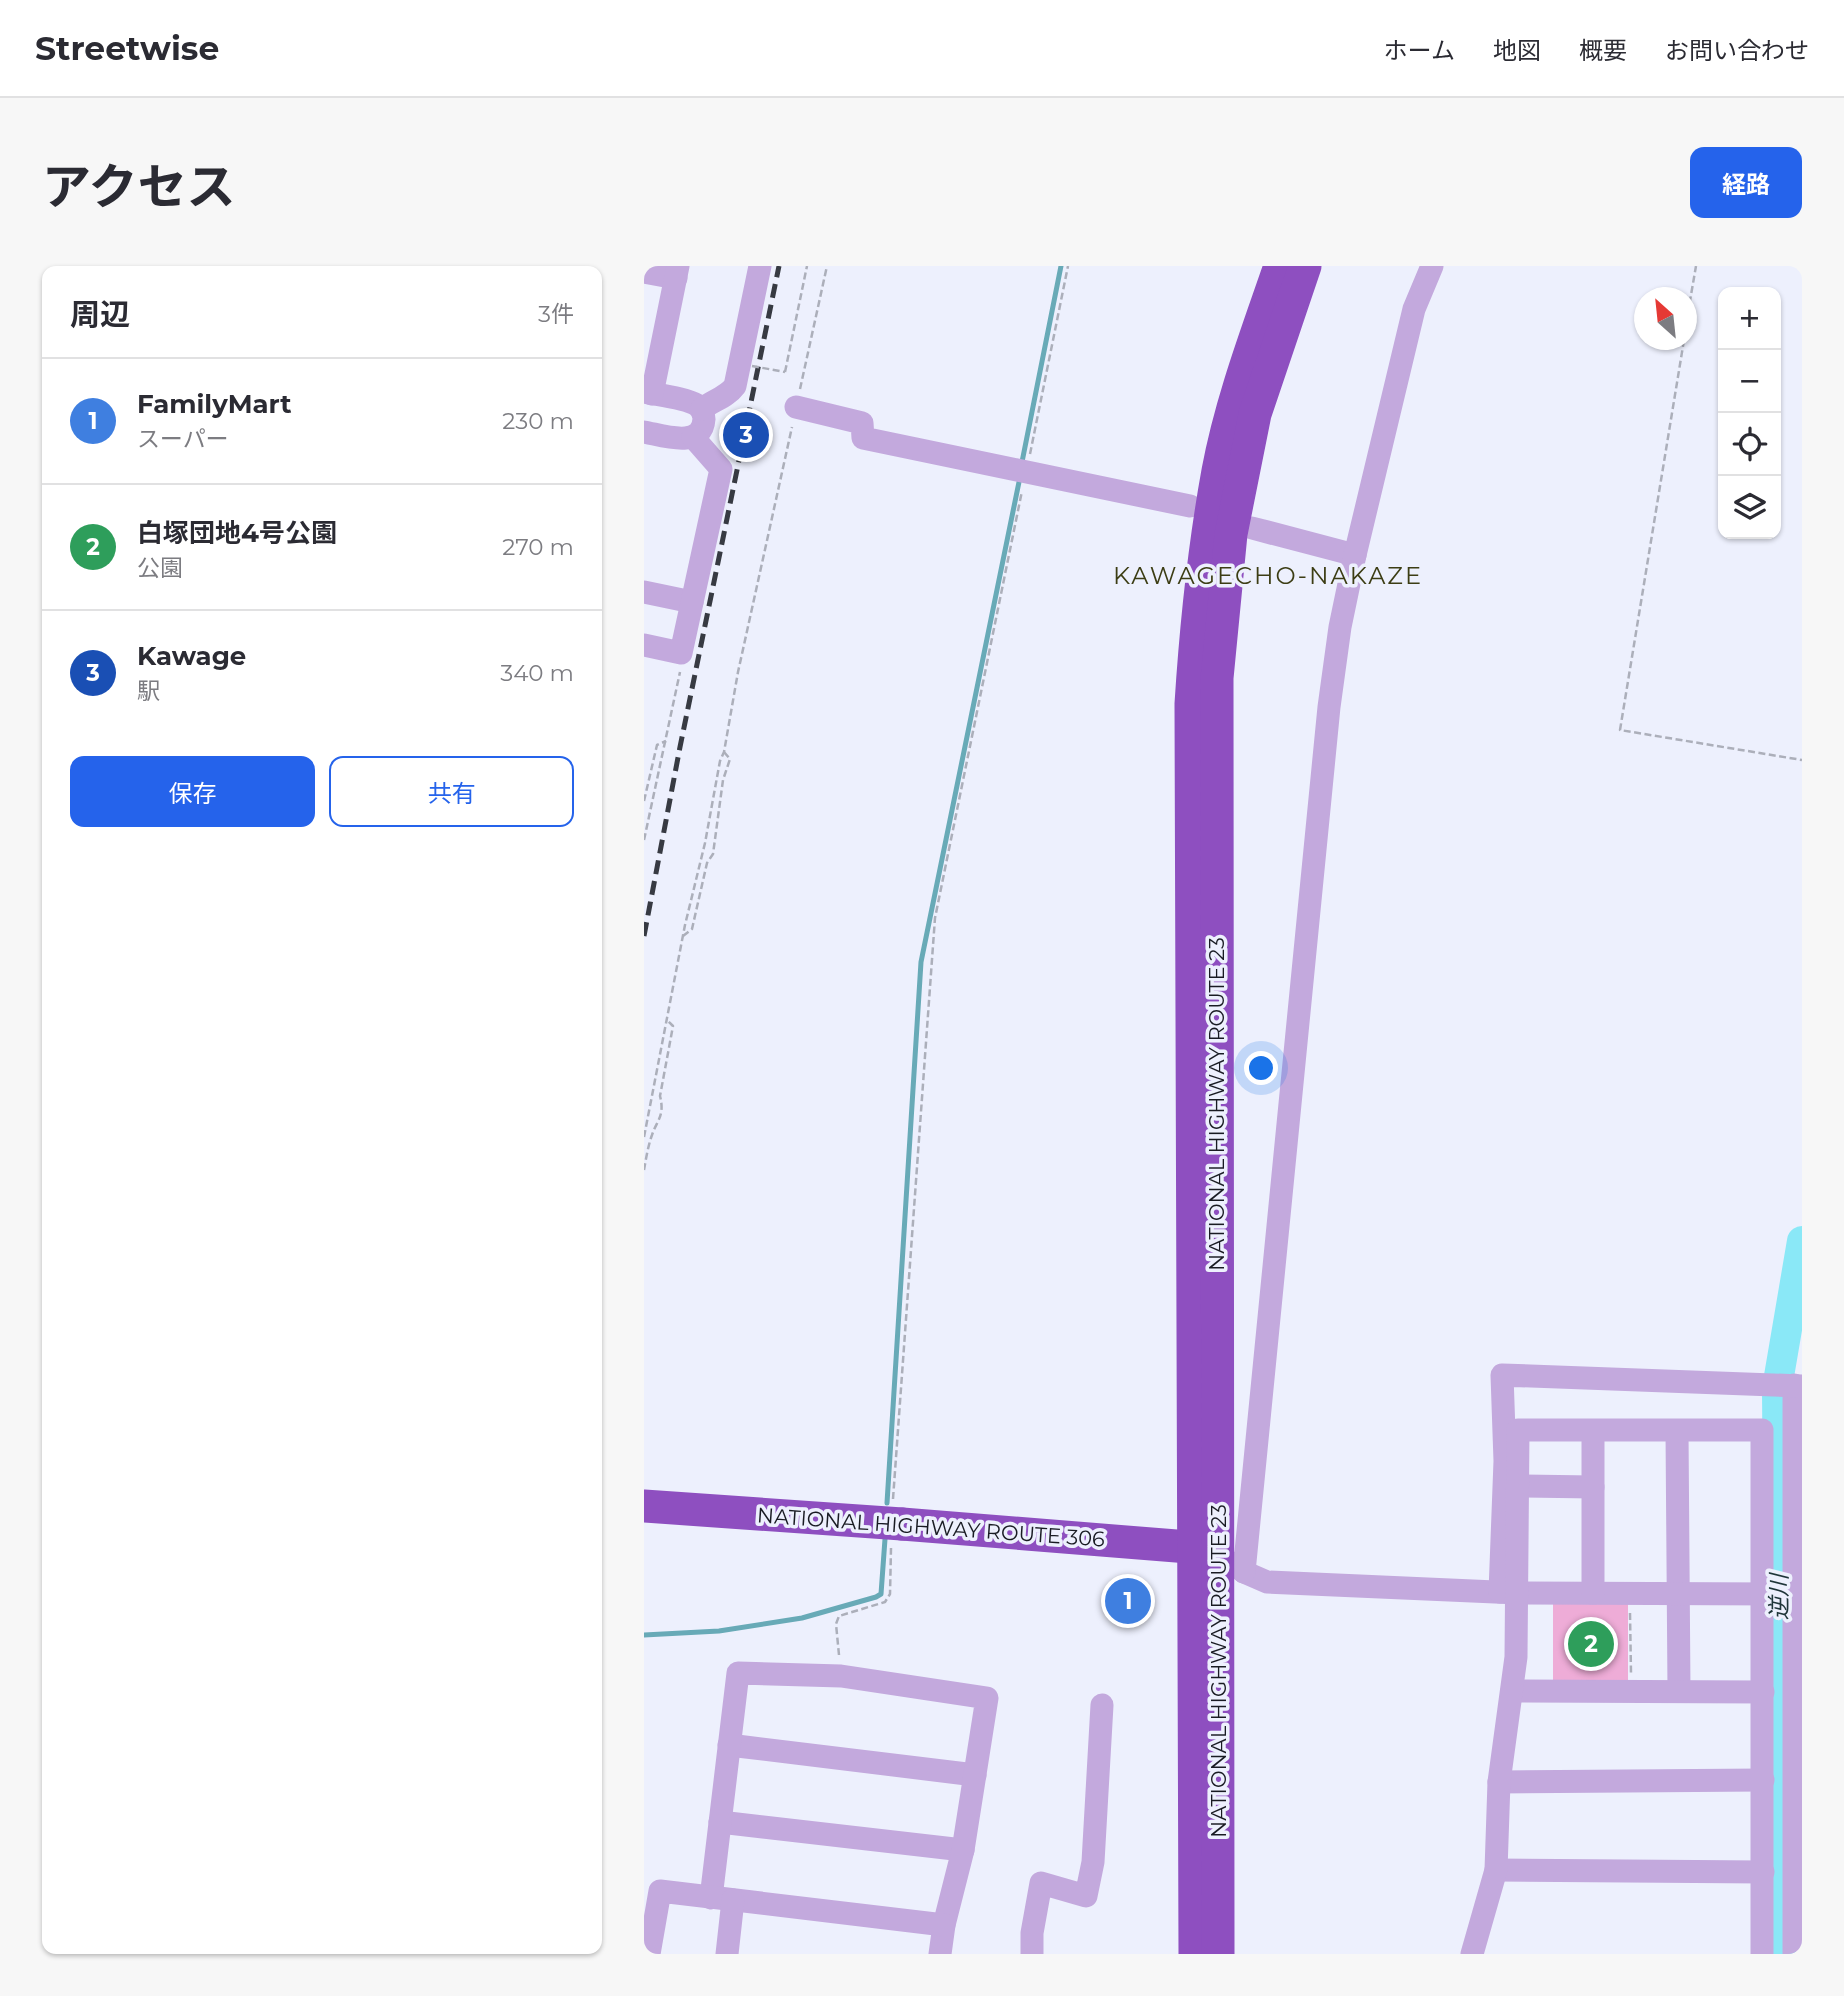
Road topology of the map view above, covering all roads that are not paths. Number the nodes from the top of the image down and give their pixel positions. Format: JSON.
{"nodes":[{"id":1,"x":760,"y":266,"type":"edge"},
{"id":2,"x":1280,"y":266,"type":"edge"},
{"id":3,"x":1305,"y":266,"type":"edge"},
{"id":4,"x":1432,"y":266,"type":"edge"},
{"id":5,"x":644,"y":272,"type":"edge"},
{"id":6,"x":677,"y":272,"type":"edge"},
{"id":7,"x":648,"y":393,"type":"edge"},
{"id":8,"x":796,"y":407,"type":"road end"},
{"id":9,"x":702,"y":409,"type":"junction"},
{"id":10,"x":644,"y":432,"type":"edge"},
{"id":11,"x":693,"y":437,"type":"junction"},
{"id":12,"x":1190,"y":506,"type":"dead end"},
{"id":13,"x":1252,"y":528,"type":"dead end"},
{"id":14,"x":1354,"y":555,"type":"junction"},
{"id":15,"x":644,"y":592,"type":"edge"},
{"id":16,"x":692,"y":602,"type":"junction"},
{"id":17,"x":644,"y":645,"type":"edge"},
{"id":18,"x":1789,"y":1385,"type":"edge"},
{"id":19,"x":1677,"y":1431,"type":"junction"},
{"id":20,"x":1593,"y":1432,"type":"junction"},
{"id":21,"x":1518,"y":1486,"type":"junction"},
{"id":22,"x":1593,"y":1487,"type":"junction"},
{"id":23,"x":644,"y":1506,"type":"edge"},
{"id":24,"x":1206,"y":1548,"type":"junction"},
{"id":25,"x":1244,"y":1572,"type":"junction"},
{"id":26,"x":1509,"y":1592,"type":"junction"},
{"id":27,"x":1593,"y":1592,"type":"junction"},
{"id":28,"x":1678,"y":1592,"type":"junction"},
{"id":29,"x":1784,"y":1594,"type":"edge"},
{"id":30,"x":1512,"y":1691,"type":"junction"},
{"id":31,"x":1679,"y":1691,"type":"junction"},
{"id":32,"x":1763,"y":1692,"type":"junction"},
{"id":33,"x":1102,"y":1705,"type":"dead end"},
{"id":34,"x":729,"y":1745,"type":"junction"},
{"id":35,"x":975,"y":1774,"type":"junction"},
{"id":36,"x":1763,"y":1780,"type":"junction"},
{"id":37,"x":1499,"y":1782,"type":"junction"},
{"id":38,"x":720,"y":1822,"type":"junction"},
{"id":39,"x":1798,"y":1846,"type":"edge"},
{"id":40,"x":963,"y":1850,"type":"junction"},
{"id":41,"x":1496,"y":1870,"type":"junction"},
{"id":42,"x":1763,"y":1872,"type":"junction"},
{"id":43,"x":722,"y":1899,"type":"junction"},
{"id":44,"x":944,"y":1924,"type":"junction"},
{"id":45,"x":649,"y":1954,"type":"edge"},
{"id":46,"x":727,"y":1954,"type":"edge"},
{"id":47,"x":940,"y":1954,"type":"edge"},
{"id":48,"x":1032,"y":1954,"type":"edge"},
{"id":49,"x":1195,"y":1954,"type":"edge"},
{"id":50,"x":1218,"y":1954,"type":"edge"},
{"id":51,"x":1472,"y":1954,"type":"edge"},
{"id":52,"x":1762,"y":1954,"type":"edge"},
{"id":53,"x":1794,"y":1954,"type":"edge"}],
"edges":[{"from":1,"to":9,"type":"street"},
{"from":2,"to":24,"type":"highway","name":"NATIONAL HIGHWAY ROUTE 23"},
{"from":3,"to":24,"type":"highway","name":"NATIONAL HIGHWAY ROUTE 23"},
{"from":4,"to":14,"type":"street"},
{"from":5,"to":6,"type":"street"},
{"from":6,"to":7,"type":"street"},
{"from":7,"to":9,"type":"street"},
{"from":8,"to":12,"type":"street"},
{"from":9,"to":11,"type":"street"},
{"from":10,"to":11,"type":"street"},
{"from":11,"to":16,"type":"street"},
{"from":13,"to":14,"type":"street"},
{"from":14,"to":25,"type":"street"},
{"from":15,"to":16,"type":"street"},
{"from":16,"to":17,"type":"street"},
{"from":18,"to":26,"type":"street"},
{"from":18,"to":29,"type":"street"},
{"from":19,"to":20,"type":"street"},
{"from":19,"to":28,"type":"street"},
{"from":19,"to":29,"type":"street"},
{"from":20,"to":21,"type":"street"},
{"from":20,"to":22,"type":"street"},
{"from":21,"to":22,"type":"street"},
{"from":21,"to":26,"type":"street"},
{"from":22,"to":27,"type":"street"},
{"from":23,"to":24,"type":"highway","name":"NATIONAL HIGHWAY ROUTE 306","bridge":true},
{"from":24,"to":25,"type":"street"},
{"from":24,"to":49,"type":"highway","name":"NATIONAL HIGHWAY ROUTE 23"},
{"from":24,"to":50,"type":"highway","name":"NATIONAL HIGHWAY ROUTE 23"},
{"from":25,"to":26,"type":"street"},
{"from":26,"to":27,"type":"street"},
{"from":26,"to":30,"type":"street"},
{"from":27,"to":28,"type":"street"},
{"from":28,"to":29,"type":"street"},
{"from":28,"to":31,"type":"street"},
{"from":29,"to":32,"type":"street"},
{"from":29,"to":39,"type":"street"},
{"from":30,"to":31,"type":"street"},
{"from":30,"to":37,"type":"street"},
{"from":31,"to":32,"type":"street"},
{"from":32,"to":36,"type":"street"},
{"from":33,"to":48,"type":"street"},
{"from":34,"to":35,"type":"street"},
{"from":34,"to":35,"type":"street"},
{"from":34,"to":38,"type":"street"},
{"from":35,"to":40,"type":"street"},
{"from":36,"to":37,"type":"street"},
{"from":36,"to":42,"type":"street"},
{"from":37,"to":41,"type":"street"},
{"from":38,"to":40,"type":"street"},
{"from":38,"to":43,"type":"street"},
{"from":39,"to":53,"type":"street"},
{"from":40,"to":44,"type":"street"},
{"from":41,"to":42,"type":"street"},
{"from":41,"to":51,"type":"street"},
{"from":42,"to":52,"type":"street"},
{"from":43,"to":44,"type":"street"},
{"from":43,"to":45,"type":"street"},
{"from":43,"to":46,"type":"street"},
{"from":44,"to":47,"type":"street"}]}
